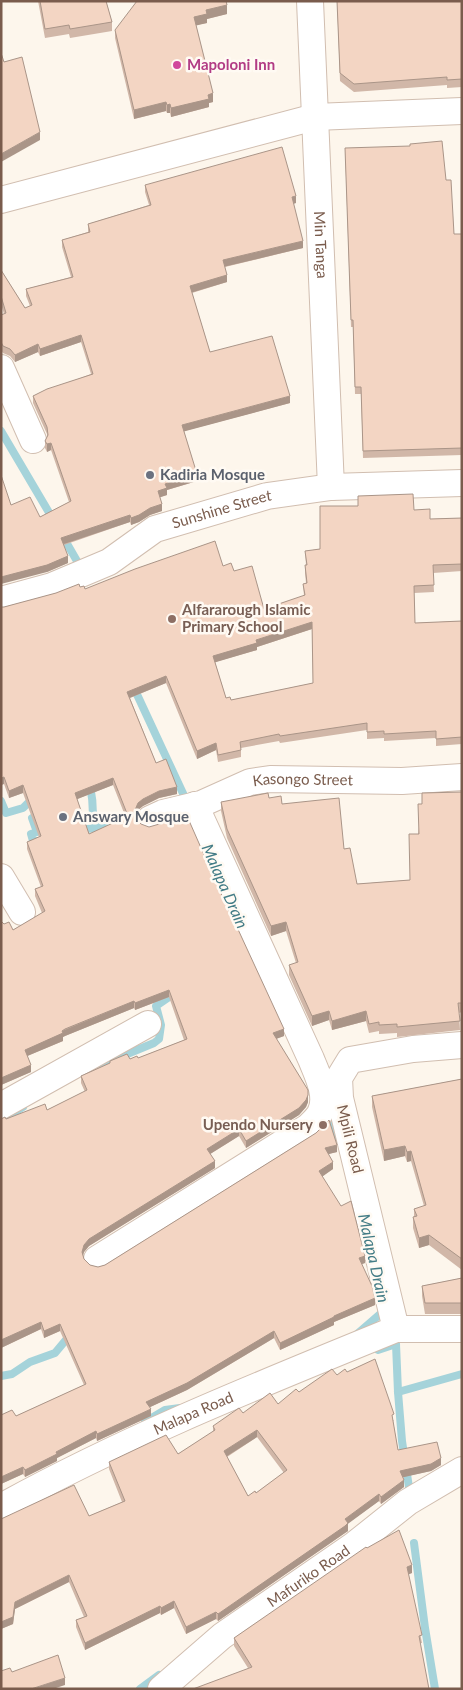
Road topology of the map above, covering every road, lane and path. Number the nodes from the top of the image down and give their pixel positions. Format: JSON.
{"nodes":[{"id":1,"x":310,"y":1,"type":"edge"},
{"id":2,"x":462,"y":111,"type":"edge"},
{"id":3,"x":315,"y":117,"type":"junction"},
{"id":4,"x":1,"y":200,"type":"edge"},
{"id":5,"x":1,"y":368,"type":"edge"},
{"id":6,"x":33,"y":440,"type":"dead end"},
{"id":7,"x":462,"y":483,"type":"edge"},
{"id":8,"x":331,"y":487,"type":"junction"},
{"id":9,"x":1,"y":600,"type":"edge"},
{"id":10,"x":462,"y":777,"type":"edge"},
{"id":11,"x":195,"y":805,"type":"junction"},
{"id":12,"x":150,"y":819,"type":"dead end"},
{"id":13,"x":1,"y":877,"type":"edge"},
{"id":14,"x":22,"y":912,"type":"dead end"},
{"id":15,"x":148,"y":1024,"type":"dead end"},
{"id":16,"x":462,"y":1045,"type":"edge"},
{"id":17,"x":1,"y":1106,"type":"edge"},
{"id":18,"x":97,"y":1259,"type":"dead end"},
{"id":19,"x":462,"y":1329,"type":"edge"},
{"id":20,"x":394,"y":1330,"type":"junction"},
{"id":21,"x":462,"y":1470,"type":"edge"},
{"id":22,"x":1,"y":1507,"type":"edge"},
{"id":23,"x":161,"y":1689,"type":"edge"}],
"edges":[{"from":1,"to":3,"type":"street","name":"Min Tanga"},
{"from":2,"to":3,"type":"street"},
{"from":3,"to":4,"type":"street"},
{"from":3,"to":8,"type":"street","name":"Min Tanga"},
{"from":5,"to":6,"type":"street"},
{"from":7,"to":8,"type":"street","name":"Sunshine Street"},
{"from":8,"to":9,"type":"street","name":"Sunshine Street"},
{"from":10,"to":11,"type":"street","name":"Kasongo Street"},
{"from":11,"to":12,"type":"street","name":"Kasongo Street"},
{"from":11,"to":18,"type":"street"},
{"from":13,"to":14,"type":"street"},
{"from":15,"to":17,"type":"street"},
{"from":16,"to":20,"type":"street","name":"Mpili Road"},
{"from":19,"to":20,"type":"street"},
{"from":20,"to":22,"type":"street","name":"Malapa Road"},
{"from":21,"to":23,"type":"street","name":"Mafuriko Road"}]}
